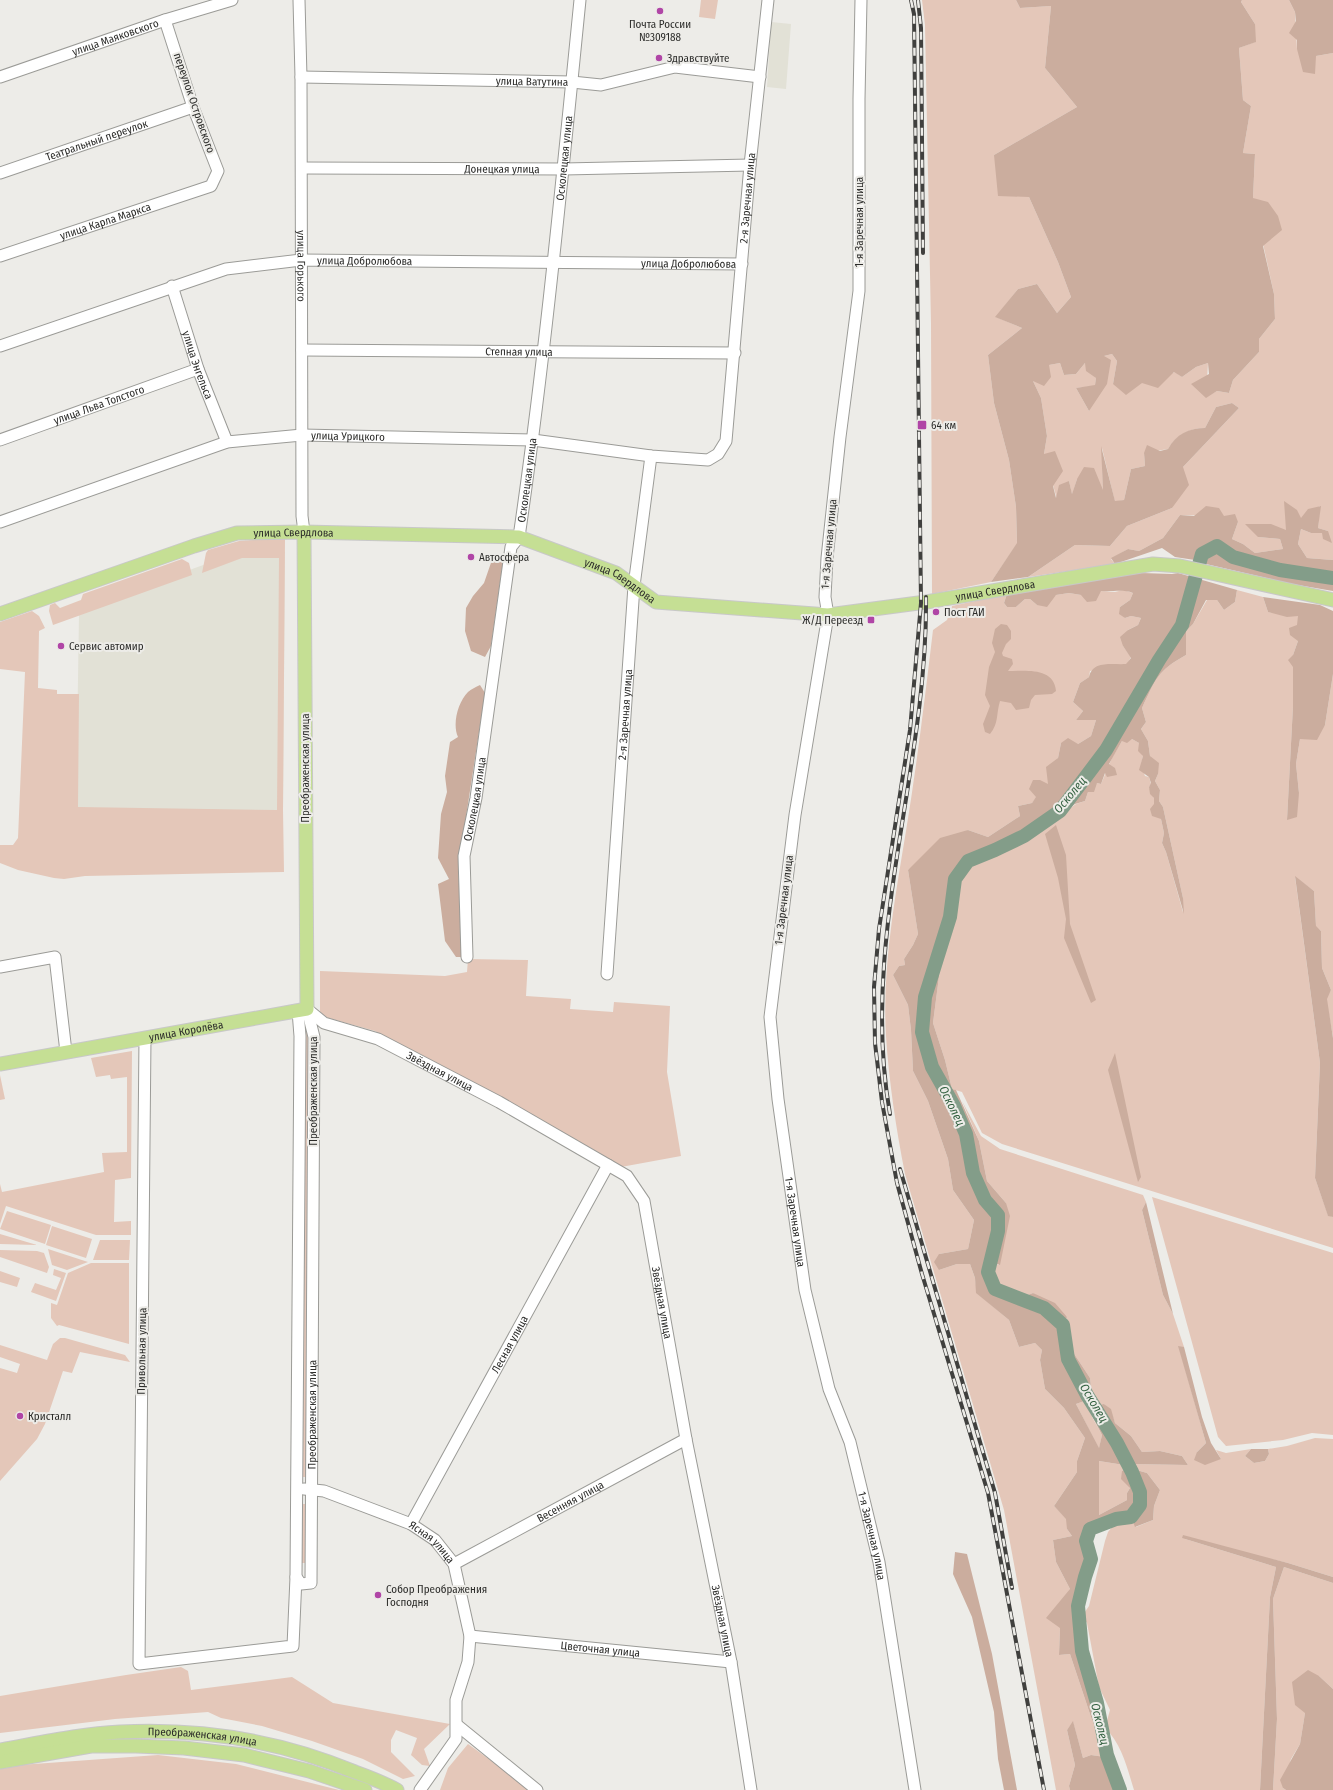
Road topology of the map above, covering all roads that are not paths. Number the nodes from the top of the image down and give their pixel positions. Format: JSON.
{"nodes":[{"id":1,"x":232,"y":0,"type":"edge"},
{"id":2,"x":299,"y":0,"type":"edge"},
{"id":3,"x":580,"y":0,"type":"edge"},
{"id":4,"x":768,"y":0,"type":"edge"},
{"id":5,"x":861,"y":0,"type":"edge"},
{"id":6,"x":165,"y":20,"type":"junction"},
{"id":7,"x":0,"y":77,"type":"edge"},
{"id":8,"x":302,"y":77,"type":"junction"},
{"id":9,"x":760,"y":77,"type":"junction"},
{"id":10,"x":572,"y":82,"type":"junction"},
{"id":11,"x":193,"y":107,"type":"junction"},
{"id":12,"x":750,"y":165,"type":"junction"},
{"id":13,"x":302,"y":168,"type":"junction"},
{"id":14,"x":564,"y":169,"type":"junction"},
{"id":15,"x":0,"y":174,"type":"edge"},
{"id":16,"x":211,"y":186,"type":"joint"},
{"id":17,"x":0,"y":256,"type":"edge"},
{"id":18,"x":301,"y":260,"type":"junction"},
{"id":19,"x":552,"y":262,"type":"junction"},
{"id":20,"x":742,"y":264,"type":"junction"},
{"id":21,"x":172,"y":286,"type":"junction"},
{"id":22,"x":0,"y":346,"type":"edge"},
{"id":23,"x":302,"y":350,"type":"junction"},
{"id":24,"x":544,"y":351,"type":"junction"},
{"id":25,"x":735,"y":353,"type":"junction"},
{"id":26,"x":198,"y":369,"type":"junction"},
{"id":27,"x":302,"y":435,"type":"junction"},
{"id":28,"x":0,"y":440,"type":"edge"},
{"id":29,"x":533,"y":440,"type":"junction"},
{"id":30,"x":227,"y":442,"type":"junction"},
{"id":31,"x":651,"y":456,"type":"junction"},
{"id":32,"x":708,"y":460,"type":"joint"},
{"id":33,"x":0,"y":522,"type":"edge"},
{"id":34,"x":304,"y":532,"type":"junction"},
{"id":35,"x":519,"y":537,"type":"junction"},
{"id":36,"x":634,"y":586,"type":"junction"},
{"id":37,"x":1327,"y":599,"type":"edge"},
{"id":38,"x":1333,"y":604,"type":"edge"},
{"id":39,"x":0,"y":614,"type":"edge"},
{"id":40,"x":828,"y":615,"type":"junction"},
{"id":41,"x":466,"y":957,"type":"dead end"},
{"id":42,"x":0,"y":967,"type":"edge"},
{"id":43,"x":607,"y":974,"type":"dead end"},
{"id":44,"x":303,"y":1010,"type":"junction"},
{"id":45,"x":145,"y":1038,"type":"junction"},
{"id":46,"x":66,"y":1052,"type":"junction"},
{"id":47,"x":0,"y":1064,"type":"edge"},
{"id":48,"x":608,"y":1165,"type":"junction"},
{"id":49,"x":686,"y":1439,"type":"junction"},
{"id":50,"x":297,"y":1489,"type":"junction"},
{"id":51,"x":312,"y":1489,"type":"junction"},
{"id":52,"x":411,"y":1524,"type":"junction"},
{"id":53,"x":454,"y":1564,"type":"junction"},
{"id":54,"x":296,"y":1577,"type":"junction"},
{"id":55,"x":470,"y":1636,"type":"junction"},
{"id":56,"x":731,"y":1662,"type":"junction"},
{"id":57,"x":139,"y":1664,"type":"joint"},
{"id":58,"x":457,"y":1725,"type":"junction"},
{"id":59,"x":0,"y":1750,"type":"edge"},
{"id":60,"x":0,"y":1762,"type":"edge"},
{"id":61,"x":366,"y":1790,"type":"edge"},
{"id":62,"x":397,"y":1790,"type":"edge"},
{"id":63,"x":420,"y":1790,"type":"edge"},
{"id":64,"x":537,"y":1790,"type":"edge"},
{"id":65,"x":751,"y":1790,"type":"edge"},
{"id":66,"x":914,"y":1790,"type":"edge"}],
"edges":[{"from":1,"to":6,"type":"street","name":"улица Маяковского"},
{"from":2,"to":8,"type":"street","name":"улица Горького"},
{"from":3,"to":10,"type":"street","name":"Осколецкая улица"},
{"from":4,"to":9,"type":"street","name":"2-я Заречная улица"},
{"from":5,"to":40,"type":"street","name":"1-я Заречная улица"},
{"from":6,"to":7,"type":"street","name":"улица Маяковского"},
{"from":6,"to":11,"type":"street","name":"переулок Островского"},
{"from":8,"to":10,"type":"street","name":"улица Ватутина"},
{"from":8,"to":13,"type":"street","name":"улица Горького"},
{"from":9,"to":10,"type":"street","name":"улица Ватутина"},
{"from":9,"to":12,"type":"street","name":"2-я Заречная улица"},
{"from":10,"to":14,"type":"street","name":"Осколецкая улица"},
{"from":11,"to":15,"type":"street","name":"Театральный переулок"},
{"from":11,"to":16,"type":"street","name":"переулок Островского"},
{"from":12,"to":14,"type":"street","name":"Донецкая улица"},
{"from":12,"to":20,"type":"street","name":"2-я Заречная улица"},
{"from":13,"to":14,"type":"street","name":"Донецкая улица"},
{"from":13,"to":18,"type":"street","name":"улица Горького"},
{"from":14,"to":19,"type":"street","name":"Осколецкая улица"},
{"from":16,"to":17,"type":"street","name":"улица Карла Маркса"},
{"from":18,"to":19,"type":"street","name":"улица Добролюбова"},
{"from":18,"to":21,"type":"street","name":"улица Добролюбова"},
{"from":18,"to":23,"type":"street","name":"улица Горького"},
{"from":19,"to":20,"type":"street","name":"улица Добролюбова"},
{"from":19,"to":24,"type":"street","name":"Осколецкая улица"},
{"from":20,"to":25,"type":"street","name":"2-я Заречная улица"},
{"from":21,"to":22,"type":"street","name":"улица Добролюбова"},
{"from":21,"to":26,"type":"street","name":"улица Энгельса"},
{"from":23,"to":24,"type":"street","name":"Степная улица"},
{"from":23,"to":27,"type":"street","name":"улица Горького"},
{"from":24,"to":25,"type":"street","name":"Степная улица"},
{"from":24,"to":29,"type":"street","name":"Осколецкая улица"},
{"from":25,"to":32,"type":"street","name":"2-я Заречная улица"},
{"from":26,"to":28,"type":"street","name":"улица Льва Толстого"},
{"from":26,"to":30,"type":"street","name":"улица Энгельса"},
{"from":27,"to":29,"type":"street","name":"улица Урицкого"},
{"from":27,"to":30,"type":"street","name":"улица Урицкого"},
{"from":27,"to":34,"type":"street","name":"улица Горького"},
{"from":29,"to":31,"type":"street","name":"улица Урицкого"},
{"from":29,"to":35,"type":"street","name":"Осколецкая улица"},
{"from":30,"to":33,"type":"street","name":"улица Урицкого"},
{"from":31,"to":32,"type":"street","name":"улица Урицкого"},
{"from":31,"to":36,"type":"street","name":"2-я Заречная улица"},
{"from":34,"to":35,"type":"main road","name":"улица Свердлова"},
{"from":34,"to":39,"type":"main road","name":"улица Свердлова"},
{"from":34,"to":44,"type":"main road","name":"Преображенская улица"},
{"from":35,"to":36,"type":"main road","name":"улица Свердлова"},
{"from":35,"to":41,"type":"street","name":"Осколецкая улица"},
{"from":36,"to":40,"type":"main road","name":"улица Свердлова"},
{"from":36,"to":43,"type":"street","name":"2-я Заречная улица"},
{"from":37,"to":38,"type":"main road","name":"улица Свердлова"},
{"from":37,"to":40,"type":"main road","name":"улица Свердлова"},
{"from":40,"to":66,"type":"street","name":"1-я Заречная улица"},
{"from":42,"to":46,"type":"street"},
{"from":44,"to":45,"type":"main road","name":"улица Королёва"},
{"from":44,"to":48,"type":"street","name":"Звёздная улица"},
{"from":44,"to":50,"type":"street","name":"Преображенская улица"},
{"from":44,"to":51,"type":"street","name":"Преображенская улица"},
{"from":45,"to":46,"type":"main road","name":"улица Королёва"},
{"from":45,"to":57,"type":"street","name":"Привольная улица"},
{"from":46,"to":47,"type":"main road","name":"улица Королёва"},
{"from":48,"to":49,"type":"street","name":"Звёздная улица"},
{"from":48,"to":52,"type":"street","name":"Лесная улица"},
{"from":49,"to":53,"type":"street","name":"Весенняя улица"},
{"from":49,"to":56,"type":"street","name":"Звёздная улица"},
{"from":50,"to":51,"type":"street","name":"Ясная улица"},
{"from":50,"to":54,"type":"street","name":"Преображенская улица"},
{"from":51,"to":52,"type":"street","name":"Ясная улица"},
{"from":51,"to":54,"type":"street","name":"Преображенская улица"},
{"from":52,"to":53,"type":"street","name":"Ясная улица"},
{"from":53,"to":55,"type":"street","name":"Ясная улица"},
{"from":54,"to":57,"type":"street","name":"Преображенская улица"},
{"from":55,"to":56,"type":"street","name":"Цветочная улица"},
{"from":55,"to":58,"type":"street","name":"Ясная улица"},
{"from":56,"to":65,"type":"street","name":"Звёздная улица"},
{"from":58,"to":63,"type":"street","name":"Ясная улица"},
{"from":58,"to":64,"type":"street"},
{"from":59,"to":62,"type":"main road","name":"Преображенская улица"},
{"from":60,"to":61,"type":"main road","name":"Преображенская улица"}]}
